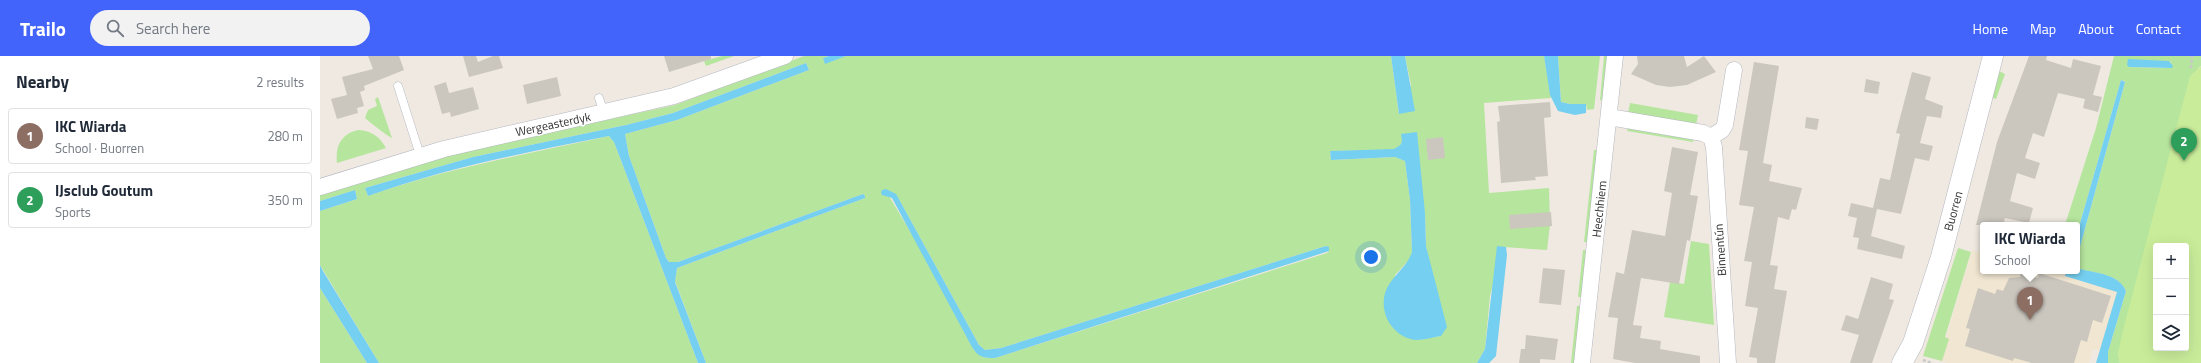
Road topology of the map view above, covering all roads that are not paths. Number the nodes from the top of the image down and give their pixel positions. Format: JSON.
{"nodes":[{"id":1,"x":785,"y":56,"type":"edge"},
{"id":2,"x":1615,"y":56,"type":"edge"},
{"id":3,"x":1993,"y":56,"type":"edge"},
{"id":4,"x":1734,"y":70,"type":"dead end"},
{"id":5,"x":398,"y":86,"type":"dead end"},
{"id":6,"x":1609,"y":117,"type":"junction"},
{"id":7,"x":1711,"y":137,"type":"junction"},
{"id":8,"x":420,"y":155,"type":"junction"},
{"id":9,"x":320,"y":186,"type":"edge"},
{"id":10,"x":1582,"y":363,"type":"edge"},
{"id":11,"x":1728,"y":363,"type":"edge"},
{"id":12,"x":1902,"y":363,"type":"edge"}],
"edges":[{"from":1,"to":8,"type":"street","name":"Wergeasterdyk"},
{"from":2,"to":6,"type":"street","name":"Heechhiem"},
{"from":3,"to":12,"type":"street","name":"Buorren"},
{"from":4,"to":7,"type":"street"},
{"from":5,"to":8,"type":"lane"},
{"from":6,"to":7,"type":"street"},
{"from":6,"to":10,"type":"street","name":"Heechhiem"},
{"from":7,"to":11,"type":"street","name":"Binnentún"},
{"from":8,"to":9,"type":"street","name":"Wergeasterdyk"}]}
